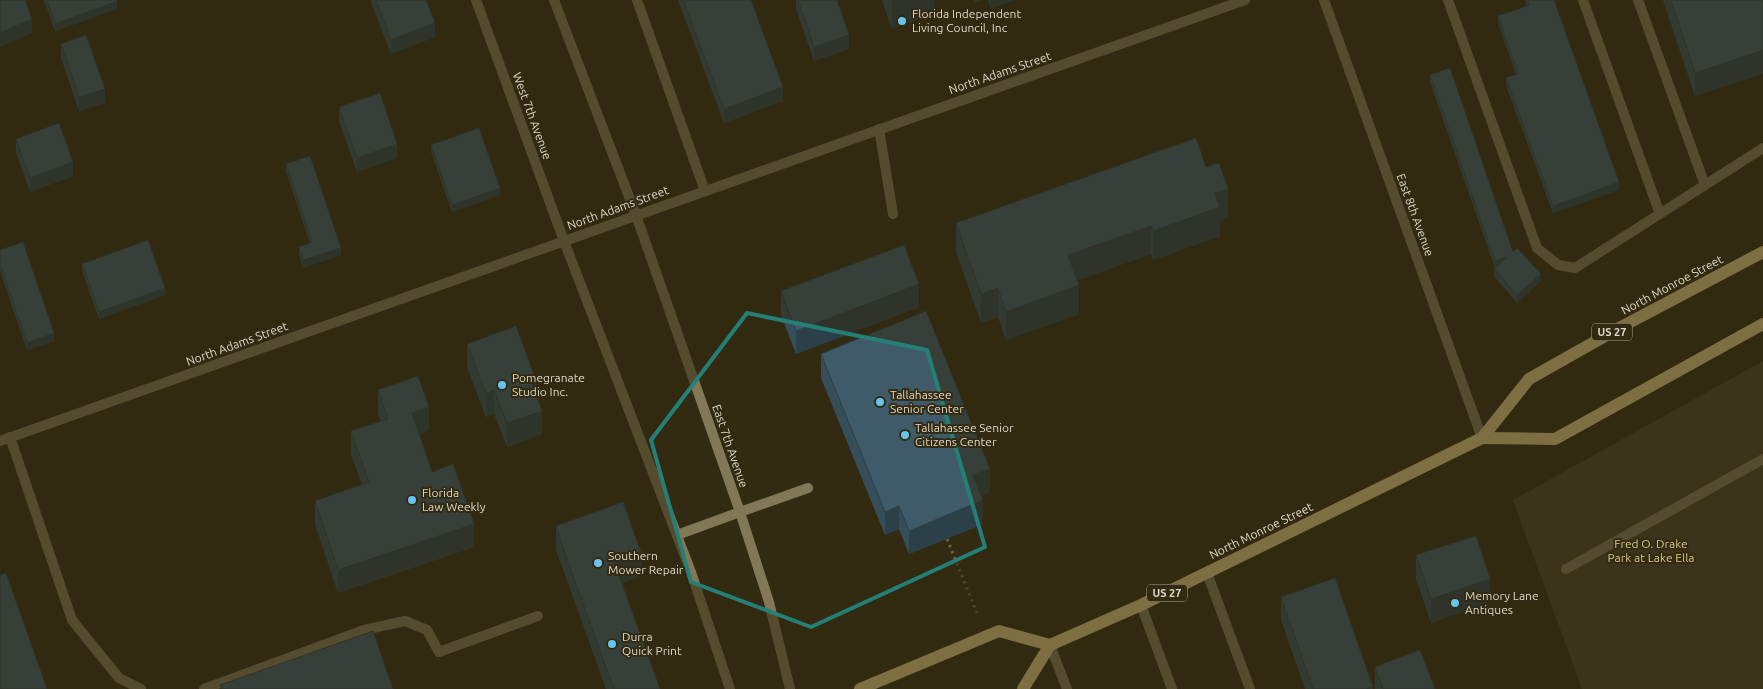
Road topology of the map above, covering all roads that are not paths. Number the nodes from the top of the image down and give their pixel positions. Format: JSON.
{"nodes":[{"id":1,"x":476,"y":0,"type":"edge"},
{"id":2,"x":554,"y":0,"type":"edge"},
{"id":3,"x":636,"y":0,"type":"edge"},
{"id":4,"x":1246,"y":0,"type":"edge"},
{"id":5,"x":1324,"y":0,"type":"edge"},
{"id":6,"x":1448,"y":0,"type":"edge"},
{"id":7,"x":1584,"y":0,"type":"edge"},
{"id":8,"x":1638,"y":0,"type":"edge"},
{"id":9,"x":879,"y":129,"type":"junction"},
{"id":10,"x":1763,"y":148,"type":"edge"},
{"id":11,"x":1705,"y":185,"type":"junction"},
{"id":12,"x":705,"y":191,"type":"junction"},
{"id":13,"x":893,"y":214,"type":"dead end"},
{"id":14,"x":1660,"y":214,"type":"junction"},
{"id":15,"x":636,"y":215,"type":"junction"},
{"id":16,"x":564,"y":241,"type":"junction"},
{"id":17,"x":1763,"y":252,"type":"edge"},
{"id":18,"x":1763,"y":324,"type":"edge"},
{"id":19,"x":10,"y":437,"type":"junction"},
{"id":20,"x":1482,"y":438,"type":"junction"},
{"id":21,"x":0,"y":441,"type":"edge"},
{"id":22,"x":1763,"y":459,"type":"edge"},
{"id":23,"x":808,"y":488,"type":"dead end"},
{"id":24,"x":740,"y":512,"type":"junction"},
{"id":25,"x":677,"y":535,"type":"junction"},
{"id":26,"x":1566,"y":569,"type":"dead end"},
{"id":27,"x":1207,"y":573,"type":"junction"},
{"id":28,"x":1141,"y":605,"type":"junction"},
{"id":29,"x":538,"y":616,"type":"dead end"},
{"id":30,"x":1050,"y":646,"type":"junction"},
{"id":31,"x":140,"y":689,"type":"edge"},
{"id":32,"x":204,"y":689,"type":"edge"},
{"id":33,"x":730,"y":689,"type":"edge"},
{"id":34,"x":790,"y":689,"type":"edge"},
{"id":35,"x":860,"y":689,"type":"edge"},
{"id":36,"x":1023,"y":689,"type":"edge"},
{"id":37,"x":1067,"y":689,"type":"edge"},
{"id":38,"x":1172,"y":689,"type":"edge"},
{"id":39,"x":1250,"y":689,"type":"edge"}],
"edges":[{"from":1,"to":16,"type":"street","name":"West 7th Avenue"},
{"from":2,"to":15,"type":"street"},
{"from":3,"to":12,"type":"street"},
{"from":4,"to":9,"type":"street","name":"North Adams Street"},
{"from":5,"to":20,"type":"street","name":"East 8th Avenue"},
{"from":6,"to":14,"type":"street"},
{"from":7,"to":14,"type":"street"},
{"from":8,"to":11,"type":"street"},
{"from":9,"to":12,"type":"street","name":"North Adams Street"},
{"from":9,"to":13,"type":"street"},
{"from":10,"to":11,"type":"street"},
{"from":11,"to":14,"type":"street"},
{"from":12,"to":15,"type":"street","name":"North Adams Street"},
{"from":15,"to":16,"type":"street","name":"North Adams Street"},
{"from":15,"to":24,"type":"street","name":"East 7th Avenue"},
{"from":16,"to":19,"type":"street","name":"North Adams Street"},
{"from":16,"to":25,"type":"street"},
{"from":17,"to":20,"type":"main road","name":"North Monroe Street","number":"US 27"},
{"from":18,"to":20,"type":"main road","name":"North Monroe Street","number":"US 27"},
{"from":19,"to":21,"type":"street","name":"North Adams Street"},
{"from":19,"to":31,"type":"street"},
{"from":20,"to":27,"type":"main road","name":"North Monroe Street","number":"US 27"},
{"from":22,"to":26,"type":"street"},
{"from":23,"to":24,"type":"street"},
{"from":24,"to":25,"type":"street"},
{"from":24,"to":34,"type":"street","name":"East 7th Avenue"},
{"from":25,"to":33,"type":"street"},
{"from":27,"to":28,"type":"main road","name":"North Monroe Street","number":"US 27"},
{"from":27,"to":39,"type":"street"},
{"from":28,"to":30,"type":"main road","name":"North Monroe Street","number":"US 27"},
{"from":28,"to":38,"type":"street"},
{"from":29,"to":32,"type":"street"},
{"from":30,"to":35,"type":"main road"},
{"from":30,"to":36,"type":"main road"},
{"from":30,"to":37,"type":"street"}]}
